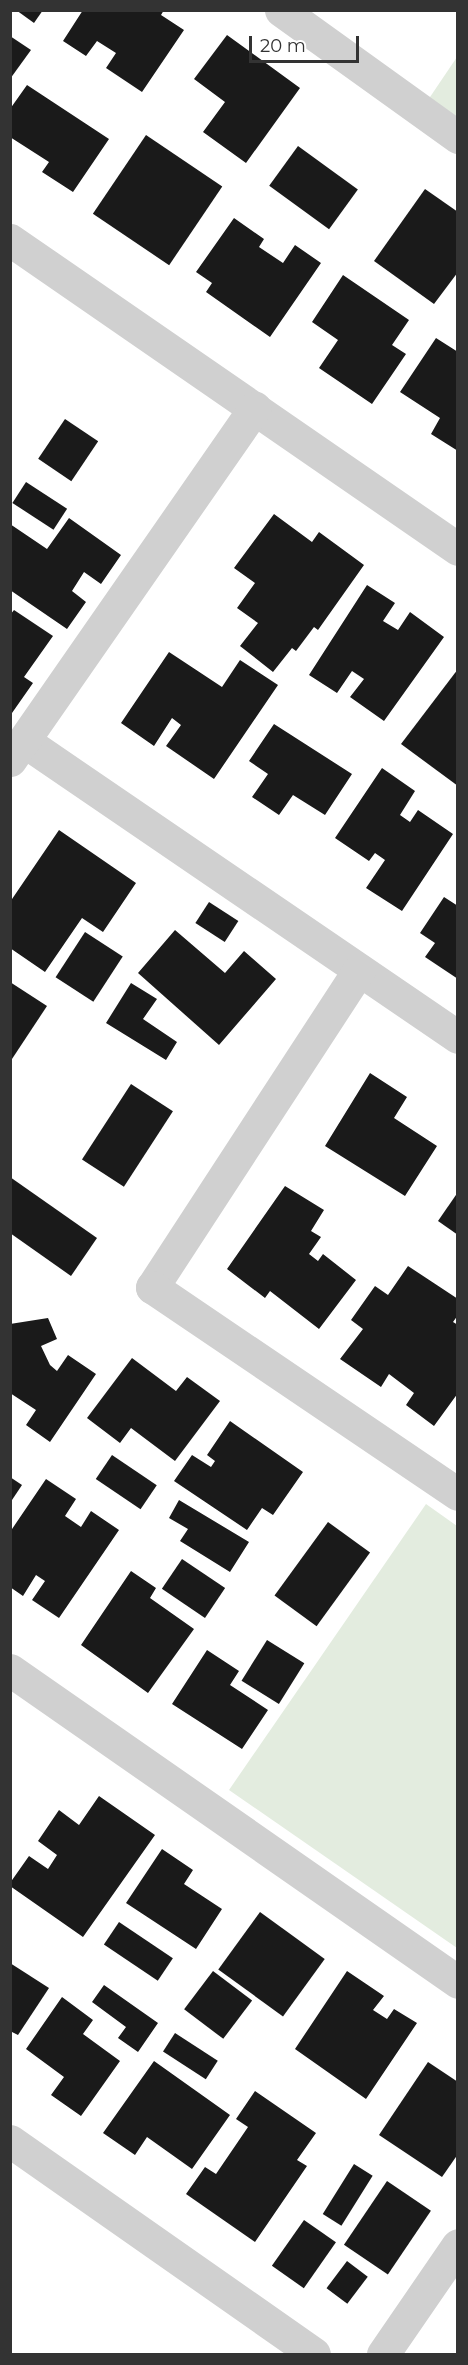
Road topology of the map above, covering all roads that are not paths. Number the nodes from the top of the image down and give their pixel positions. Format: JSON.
{"nodes":[{"id":1,"x":280,"y":10,"type":"edge"},
{"id":2,"x":458,"y":137,"type":"edge"},
{"id":3,"x":10,"y":240,"type":"edge"},
{"id":4,"x":255,"y":408,"type":"junction"},
{"id":5,"x":458,"y":549,"type":"edge"},
{"id":6,"x":17,"y":750,"type":"edge"},
{"id":7,"x":359,"y":970,"type":"junction"},
{"id":8,"x":458,"y":1037,"type":"edge"},
{"id":9,"x":458,"y":1494,"type":"edge"},
{"id":10,"x":10,"y":1670,"type":"edge"},
{"id":11,"x":458,"y":1982,"type":"edge"},
{"id":12,"x":10,"y":2141,"type":"edge"},
{"id":13,"x":458,"y":2245,"type":"edge"},
{"id":14,"x":314,"y":2355,"type":"edge"},
{"id":15,"x":383,"y":2355,"type":"edge"}],
"edges":[{"from":1,"to":2,"type":"street"},
{"from":3,"to":4,"type":"street"},
{"from":4,"to":5,"type":"street"},
{"from":4,"to":6,"type":"street"},
{"from":6,"to":7,"type":"street"},
{"from":7,"to":8,"type":"street"},
{"from":7,"to":9,"type":"street"},
{"from":10,"to":11,"type":"street"},
{"from":12,"to":14,"type":"street"},
{"from":13,"to":15,"type":"street"}]}
